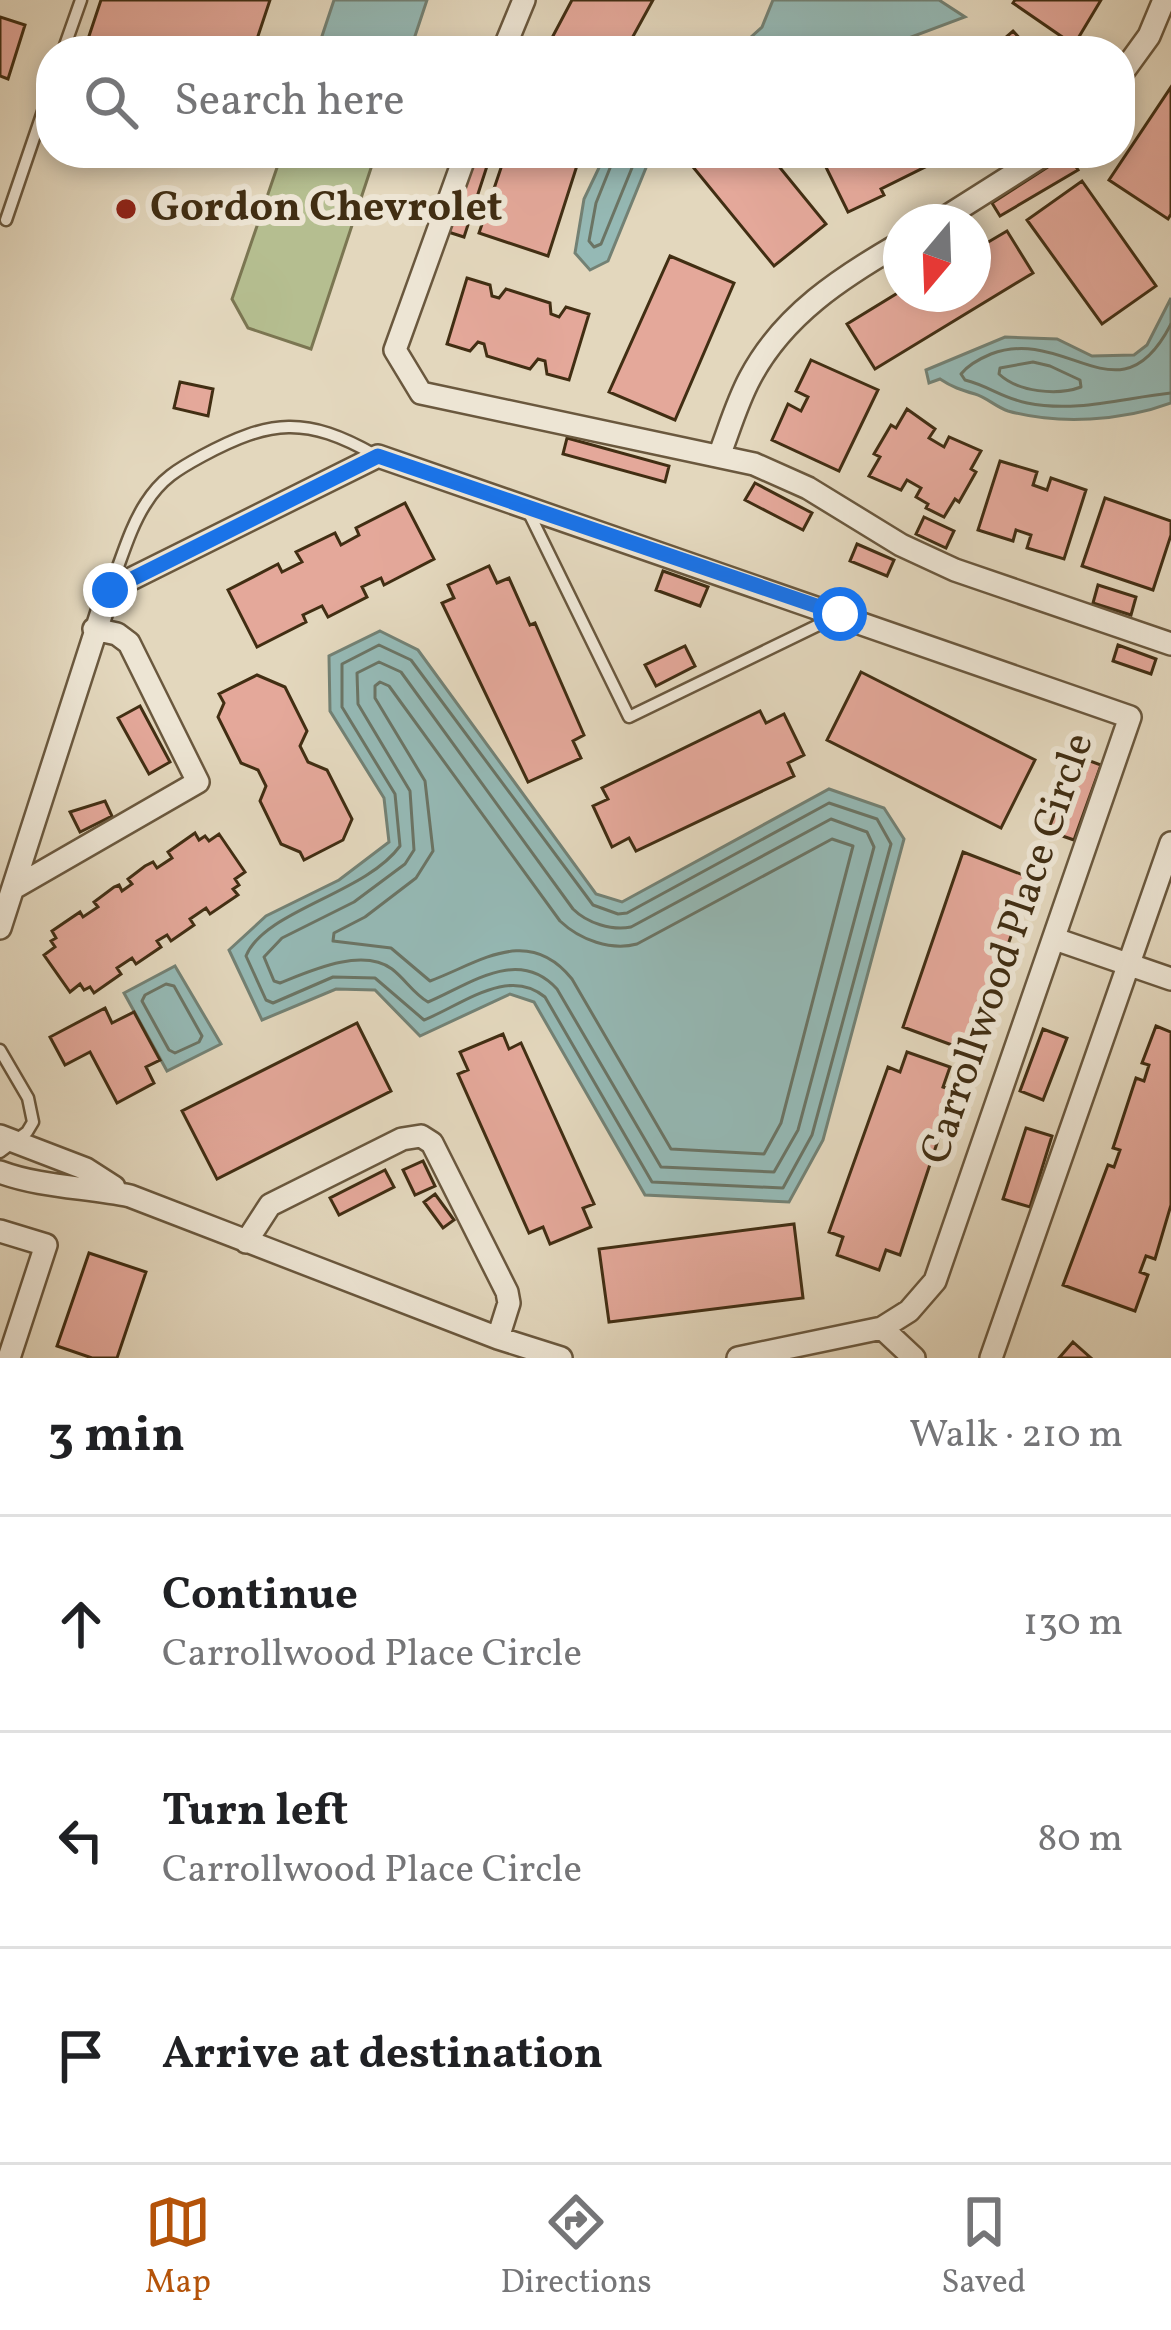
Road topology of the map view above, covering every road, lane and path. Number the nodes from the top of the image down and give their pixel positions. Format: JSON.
{"nodes":[{"id":1,"x":81,"y":0,"type":"edge"},
{"id":2,"x":524,"y":0,"type":"edge"},
{"id":3,"x":1164,"y":0,"type":"edge"},
{"id":4,"x":68,"y":36,"type":"edge"},
{"id":5,"x":509,"y":36,"type":"edge"},
{"id":6,"x":1135,"y":55,"type":"edge"},
{"id":7,"x":36,"y":132,"type":"edge"},
{"id":8,"x":461,"y":168,"type":"edge"},
{"id":9,"x":1023,"y":168,"type":"edge"},
{"id":10,"x":966,"y":204,"type":"edge"},
{"id":11,"x":6,"y":220,"type":"dead end"},
{"id":12,"x":883,"y":253,"type":"edge"},
{"id":13,"x":378,"y":456,"type":"junction"},
{"id":14,"x":719,"y":456,"type":"junction"},
{"id":15,"x":525,"y":506,"type":"junction"},
{"id":16,"x":110,"y":590,"type":"junction"},
{"id":17,"x":840,"y":614,"type":"junction"},
{"id":18,"x":94,"y":629,"type":"junction"},
{"id":19,"x":1171,"y":644,"type":"edge"},
{"id":20,"x":1171,"y":843,"type":"edge"},
{"id":21,"x":14,"y":888,"type":"junction"},
{"id":22,"x":0,"y":928,"type":"edge"},
{"id":23,"x":1055,"y":940,"type":"junction"},
{"id":24,"x":1128,"y":964,"type":"junction"},
{"id":25,"x":1171,"y":979,"type":"edge"},
{"id":26,"x":0,"y":1050,"type":"edge"},
{"id":27,"x":4,"y":1146,"type":"edge"},
{"id":28,"x":0,"y":1172,"type":"edge"},
{"id":29,"x":78,"y":1186,"type":"junction"},
{"id":30,"x":130,"y":1196,"type":"junction"},
{"id":31,"x":0,"y":1231,"type":"edge"},
{"id":32,"x":246,"y":1242,"type":"junction"},
{"id":33,"x":882,"y":1328,"type":"junction"},
{"id":34,"x":498,"y":1338,"type":"junction"},
{"id":35,"x":10,"y":1358,"type":"edge"},
{"id":36,"x":561,"y":1358,"type":"edge"},
{"id":37,"x":738,"y":1358,"type":"edge"},
{"id":38,"x":914,"y":1358,"type":"edge"},
{"id":39,"x":991,"y":1358,"type":"edge"}],
"edges":[{"from":1,"to":4,"type":"lane"},
{"from":2,"to":5,"type":"street"},
{"from":3,"to":6,"type":"street"},
{"from":7,"to":11,"type":"lane"},
{"from":8,"to":14,"type":"street"},
{"from":9,"to":10,"type":"street"},
{"from":12,"to":14,"type":"street"},
{"from":13,"to":15,"type":"street","name":"Carrollwood Place Circle"},
{"from":13,"to":16,"type":"street"},
{"from":13,"to":16,"type":"lane"},
{"from":14,"to":19,"type":"street"},
{"from":15,"to":17,"type":"street","name":"Carrollwood Place Circle"},
{"from":15,"to":17,"type":"lane"},
{"from":16,"to":18,"type":"street"},
{"from":17,"to":23,"type":"street","name":"Carrollwood Place Circle"},
{"from":18,"to":21,"type":"street"},
{"from":18,"to":21,"type":"street"},
{"from":20,"to":24,"type":"street"},
{"from":21,"to":22,"type":"street"},
{"from":23,"to":24,"type":"street"},
{"from":23,"to":33,"type":"street","name":"Carrollwood Place Circle"},
{"from":24,"to":25,"type":"street"},
{"from":24,"to":39,"type":"street"},
{"from":26,"to":27,"type":"lane"},
{"from":27,"to":29,"type":"street"},
{"from":27,"to":30,"type":"street"},
{"from":28,"to":29,"type":"street"},
{"from":29,"to":30,"type":"street"},
{"from":30,"to":32,"type":"street"},
{"from":31,"to":35,"type":"street"},
{"from":32,"to":34,"type":"street"},
{"from":32,"to":34,"type":"street"},
{"from":33,"to":37,"type":"street","name":"Carrollwood Place Circle"},
{"from":33,"to":38,"type":"street"},
{"from":34,"to":36,"type":"street"}]}
